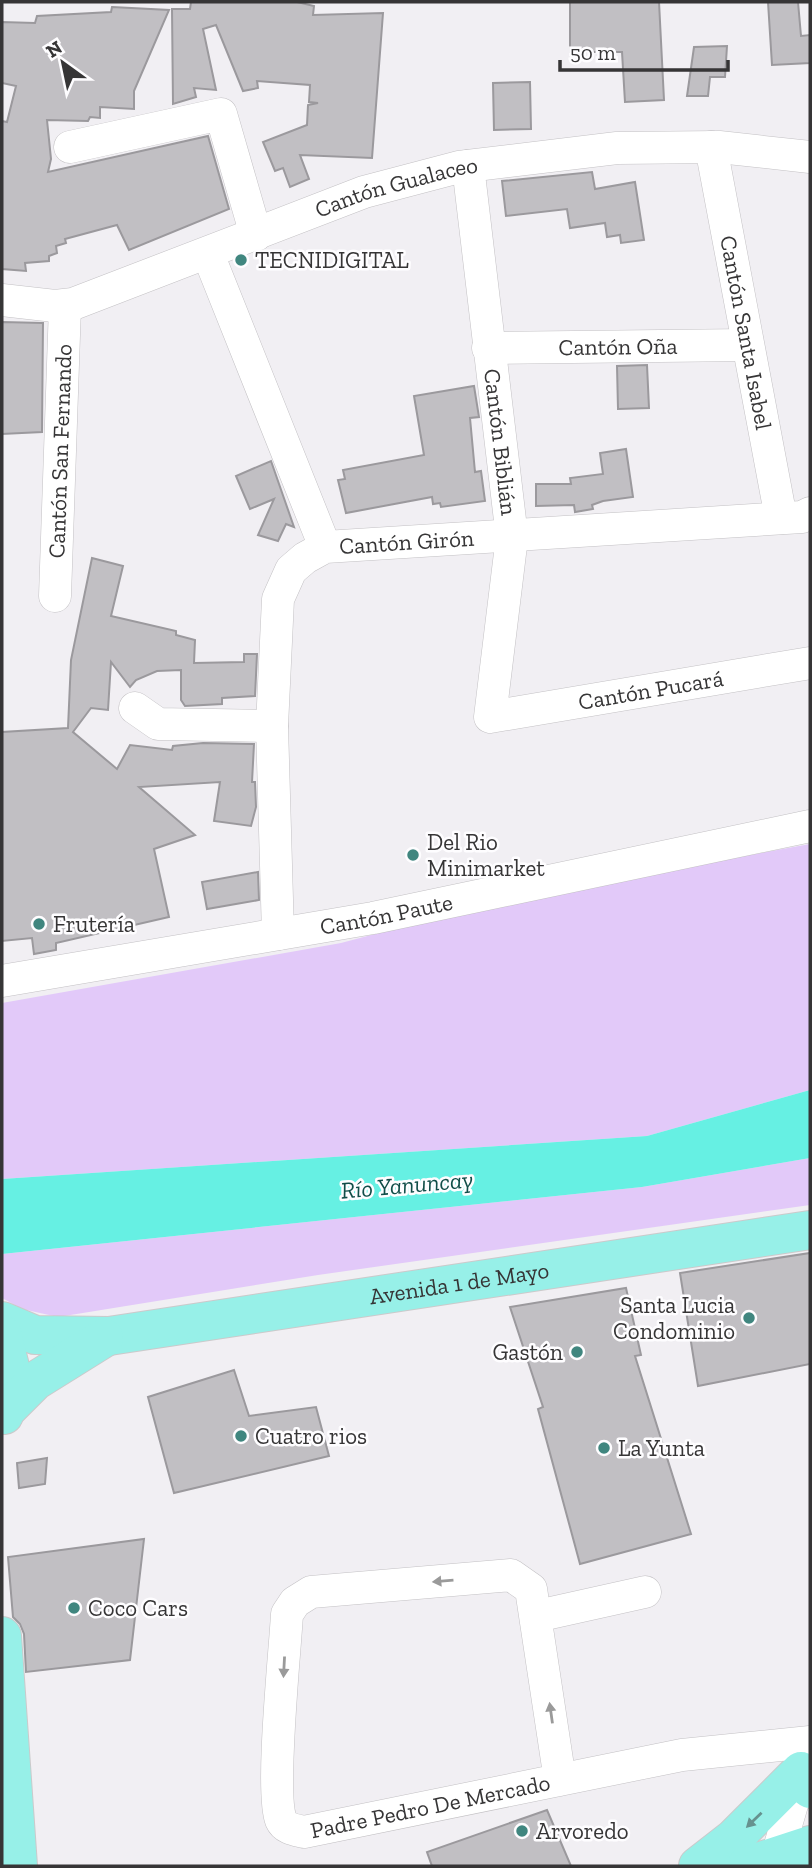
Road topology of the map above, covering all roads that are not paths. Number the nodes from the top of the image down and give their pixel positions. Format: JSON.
{"nodes":[{"id":1,"x":70,"y":147,"type":"dead end"},
{"id":2,"x":711,"y":147,"type":"junction"},
{"id":3,"x":810,"y":157,"type":"edge"},
{"id":4,"x":467,"y":166,"type":"junction"},
{"id":5,"x":256,"y":235,"type":"junction"},
{"id":6,"x":208,"y":254,"type":"junction"},
{"id":7,"x":2,"y":300,"type":"edge"},
{"id":8,"x":65,"y":306,"type":"junction"},
{"id":9,"x":747,"y":345,"type":"junction"},
{"id":10,"x":488,"y":348,"type":"junction"},
{"id":11,"x":802,"y":519,"type":"edge"},
{"id":12,"x":512,"y":537,"type":"junction"},
{"id":13,"x":325,"y":547,"type":"junction"},
{"id":14,"x":55,"y":596,"type":"dead end"},
{"id":15,"x":810,"y":663,"type":"edge"},
{"id":16,"x":135,"y":708,"type":"dead end"},
{"id":17,"x":489,"y":717,"type":"joint"},
{"id":18,"x":272,"y":726,"type":"junction"},
{"id":19,"x":810,"y":826,"type":"edge"},
{"id":20,"x":278,"y":933,"type":"junction"},
{"id":21,"x":2,"y":981,"type":"edge"},
{"id":22,"x":810,"y":1230,"type":"edge"},
{"id":23,"x":2,"y":1321,"type":"edge"},
{"id":24,"x":2,"y":1334,"type":"edge"},
{"id":25,"x":109,"y":1336,"type":"junction"},
{"id":26,"x":5,"y":1415,"type":"edge"},
{"id":27,"x":645,"y":1592,"type":"dead end"},
{"id":28,"x":537,"y":1616,"type":"junction"},
{"id":29,"x":2,"y":1636,"type":"edge"},
{"id":30,"x":808,"y":1761,"type":"edge"},
{"id":31,"x":560,"y":1780,"type":"junction"},
{"id":32,"x":778,"y":1859,"type":"edge"},
{"id":33,"x":18,"y":1866,"type":"edge"},
{"id":34,"x":698,"y":1866,"type":"edge"}],
"edges":[{"from":1,"to":5,"type":"street"},
{"from":2,"to":3,"type":"street","name":"Cantón Gualaceo"},
{"from":2,"to":4,"type":"street","name":"Cantón Gualaceo"},
{"from":2,"to":9,"type":"street","name":"Cantón Santa Isabel"},
{"from":4,"to":5,"type":"street","name":"Cantón Gualaceo"},
{"from":4,"to":10,"type":"street","name":"Cantón Biblián"},
{"from":5,"to":6,"type":"street","name":"Cantón Gualaceo"},
{"from":6,"to":8,"type":"street","name":"Cantón Gualaceo"},
{"from":6,"to":13,"type":"street"},
{"from":7,"to":8,"type":"street","name":"Cantón Gualaceo"},
{"from":8,"to":14,"type":"street","name":"Cantón San Fernando"},
{"from":9,"to":10,"type":"street","name":"Cantón Oña"},
{"from":9,"to":11,"type":"street","name":"Cantón Santa Isabel"},
{"from":10,"to":12,"type":"street","name":"Cantón Biblián"},
{"from":11,"to":12,"type":"street","name":"Cantón Girón"},
{"from":12,"to":13,"type":"street","name":"Cantón Girón"},
{"from":12,"to":17,"type":"street","name":"Cantón Biblián"},
{"from":13,"to":18,"type":"street","name":"Cantón Girón"},
{"from":15,"to":17,"type":"street","name":"Cantón Pucará"},
{"from":16,"to":18,"type":"street"},
{"from":18,"to":20,"type":"street","name":"Cantón Girón"},
{"from":19,"to":20,"type":"street","name":"Cantón Paute"},
{"from":20,"to":21,"type":"street","name":"Cantón Paute"},
{"from":22,"to":25,"type":"main road","name":"Avenida 1 de Mayo"},
{"from":23,"to":25,"type":"main road","name":"Avenida 1 de Mayo"},
{"from":24,"to":26,"type":"main road"},
{"from":25,"to":26,"type":"main road","name":"Avenida 1 de Mayo"},
{"from":27,"to":28,"type":"street"},
{"from":31,"to":28,"type":"street","one_way":true},
{"from":28,"to":31,"type":"street","name":"Padre Pedro De Mercado","one_way":true},
{"from":29,"to":33,"type":"main road"},
{"from":30,"to":31,"type":"street","name":"Padre Pedro De Mercado"},
{"from":30,"to":32,"type":"street"},
{"from":30,"to":34,"type":"main road","one_way":true}]}
